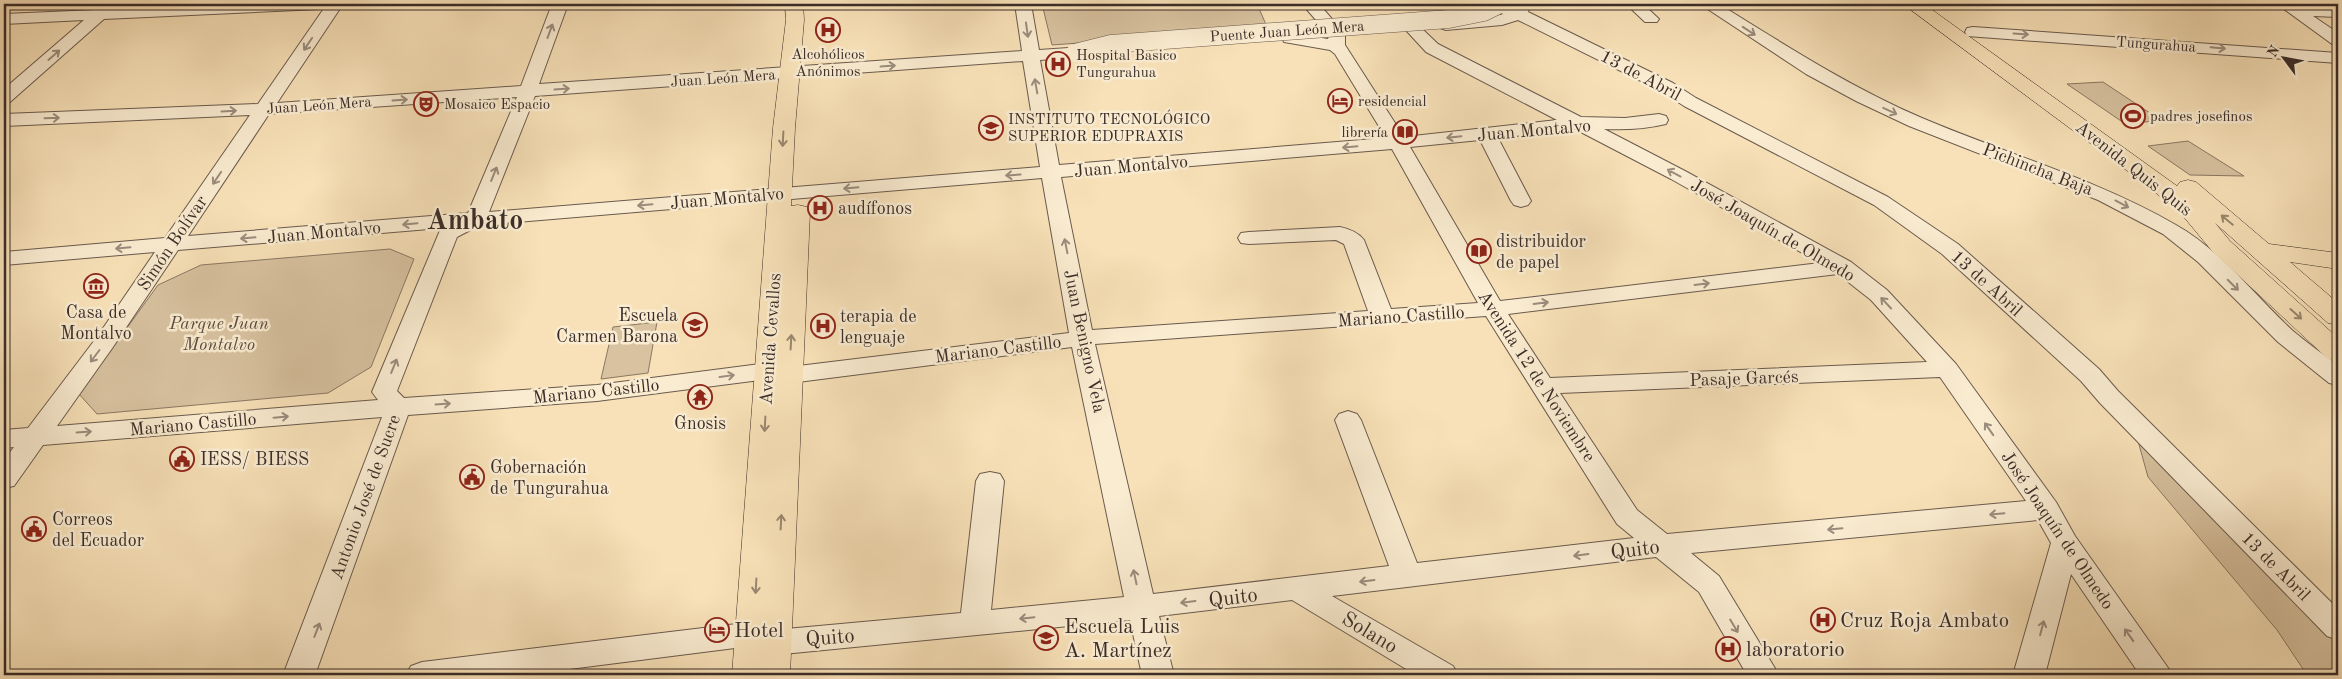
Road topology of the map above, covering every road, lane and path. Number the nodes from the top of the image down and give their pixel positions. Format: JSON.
{"nodes":[{"id":1,"x":319,"y":4,"type":"edge"},
{"id":2,"x":336,"y":4,"type":"edge"},
{"id":3,"x":560,"y":4,"type":"edge"},
{"id":4,"x":794,"y":4,"type":"edge"},
{"id":5,"x":807,"y":4,"type":"edge"},
{"id":6,"x":1023,"y":4,"type":"edge"},
{"id":7,"x":1310,"y":4,"type":"edge"},
{"id":8,"x":1328,"y":4,"type":"edge"},
{"id":9,"x":1634,"y":4,"type":"edge"},
{"id":10,"x":1708,"y":4,"type":"edge"},
{"id":11,"x":1912,"y":4,"type":"edge"},
{"id":12,"x":1932,"y":4,"type":"edge"},
{"id":13,"x":1487,"y":7,"type":"edge"},
{"id":14,"x":2290,"y":7,"type":"edge"},
{"id":15,"x":106,"y":9,"type":"edge"},
{"id":16,"x":1521,"y":9,"type":"edge"},
{"id":17,"x":2338,"y":12,"type":"edge"},
{"id":18,"x":4,"y":19,"type":"edge"},
{"id":19,"x":1651,"y":19,"type":"dead end"},
{"id":20,"x":1411,"y":27,"type":"junction"},
{"id":21,"x":1973,"y":32,"type":"junction"},
{"id":22,"x":1562,"y":35,"type":"junction"},
{"id":23,"x":1342,"y":37,"type":"junction"},
{"id":24,"x":2338,"y":40,"type":"edge"},
{"id":25,"x":1075,"y":53,"type":"junction"},
{"id":26,"x":1031,"y":56,"type":"junction"},
{"id":27,"x":2338,"y":58,"type":"edge"},
{"id":28,"x":797,"y":72,"type":"junction"},
{"id":29,"x":528,"y":91,"type":"junction"},
{"id":30,"x":4,"y":98,"type":"edge"},
{"id":31,"x":264,"y":109,"type":"junction"},
{"id":32,"x":4,"y":120,"type":"edge"},
{"id":33,"x":1660,"y":120,"type":"dead end"},
{"id":34,"x":1581,"y":123,"type":"junction"},
{"id":35,"x":1487,"y":134,"type":"junction"},
{"id":36,"x":1398,"y":144,"type":"junction"},
{"id":37,"x":1052,"y":172,"type":"junction"},
{"id":38,"x":790,"y":193,"type":"junction"},
{"id":39,"x":1521,"y":200,"type":"dead end"},
{"id":40,"x":476,"y":219,"type":"junction"},
{"id":41,"x":1249,"y":238,"type":"dead end"},
{"id":42,"x":172,"y":244,"type":"junction"},
{"id":43,"x":2221,"y":246,"type":"junction"},
{"id":44,"x":2264,"y":252,"type":"junction"},
{"id":45,"x":4,"y":258,"type":"edge"},
{"id":46,"x":2338,"y":261,"type":"edge"},
{"id":47,"x":1843,"y":267,"type":"junction"},
{"id":48,"x":1492,"y":309,"type":"junction"},
{"id":49,"x":1382,"y":317,"type":"junction"},
{"id":50,"x":2338,"y":317,"type":"edge"},
{"id":51,"x":1084,"y":338,"type":"junction"},
{"id":52,"x":2338,"y":353,"type":"edge"},
{"id":53,"x":1947,"y":369,"type":"junction"},
{"id":54,"x":779,"y":373,"type":"junction"},
{"id":55,"x":2338,"y":377,"type":"edge"},
{"id":56,"x":1542,"y":386,"type":"junction"},
{"id":57,"x":398,"y":407,"type":"junction"},
{"id":58,"x":1348,"y":420,"type":"dead end"},
{"id":59,"x":36,"y":435,"type":"junction"},
{"id":60,"x":4,"y":440,"type":"edge"},
{"id":61,"x":4,"y":479,"type":"edge"},
{"id":62,"x":990,"y":481,"type":"dead end"},
{"id":63,"x":2046,"y":509,"type":"junction"},
{"id":64,"x":2064,"y":543,"type":"junction"},
{"id":65,"x":1664,"y":545,"type":"junction"},
{"id":66,"x":1407,"y":576,"type":"junction"},
{"id":67,"x":1297,"y":589,"type":"junction"},
{"id":68,"x":1141,"y":608,"type":"junction"},
{"id":69,"x":975,"y":624,"type":"junction"},
{"id":70,"x":2338,"y":628,"type":"edge"},
{"id":71,"x":763,"y":638,"type":"junction"},
{"id":72,"x":299,"y":675,"type":"edge"},
{"id":73,"x":422,"y":675,"type":"edge"},
{"id":74,"x":750,"y":675,"type":"edge"},
{"id":75,"x":772,"y":675,"type":"edge"},
{"id":76,"x":1158,"y":675,"type":"edge"},
{"id":77,"x":1442,"y":675,"type":"edge"},
{"id":78,"x":1764,"y":675,"type":"edge"},
{"id":79,"x":2029,"y":675,"type":"edge"},
{"id":80,"x":2158,"y":675,"type":"edge"}],
"edges":[{"from":1,"to":15,"type":"street"},
{"from":2,"to":31,"type":"street","name":"Simón Bolívar","one_way":true},
{"from":29,"to":3,"type":"street","one_way":true},
{"from":4,"to":28,"type":"main road","name":"Avenida Cevallos"},
{"from":5,"to":28,"type":"main road","name":"Avenida Cevallos"},
{"from":6,"to":26,"type":"street","name":"Juan Benigno Vela","one_way":true},
{"from":7,"to":23,"type":"street"},
{"from":8,"to":23,"type":"street"},
{"from":9,"to":19,"type":"street"},
{"from":10,"to":55,"type":"street","name":"Pichincha Baja","one_way":true},
{"from":11,"to":43,"type":"main road","name":"Avenida Quis Quis"},
{"from":12,"to":21,"type":"main road","name":"Avenida Quis Quis"},
{"from":13,"to":16,"type":"street"},
{"from":13,"to":20,"type":"street","name":"Juan León Mera"},
{"from":13,"to":22,"type":"street","name":"13 de Abril"},
{"from":13,"to":23,"type":"street","name":"Juan León Mera"},
{"from":13,"to":25,"type":"street","name":"Puente Juan León Mera","bridge":true},
{"from":14,"to":17,"type":"street"},
{"from":14,"to":24,"type":"street"},
{"from":15,"to":18,"type":"street"},
{"from":30,"to":15,"type":"street","one_way":true},
{"from":16,"to":22,"type":"street","name":"13 de Abril"},
{"from":20,"to":23,"type":"street","name":"Juan León Mera"},
{"from":20,"to":34,"type":"street","name":"José Joaquín de Olmedo"},
{"from":21,"to":27,"type":"street","name":"Tungurahua","one_way":true},
{"from":44,"to":21,"type":"main road","name":"Avenida Quis Quis","one_way":true},
{"from":22,"to":70,"type":"street","name":"13 de Abril"},
{"from":23,"to":25,"type":"street","name":"Juan León Mera"},
{"from":23,"to":36,"type":"street","name":"Avenida 12 de Noviembre"},
{"from":25,"to":26,"type":"street","name":"Juan León Mera"},
{"from":28,"to":26,"type":"street","name":"Juan León Mera","one_way":true},
{"from":37,"to":26,"type":"street","name":"Juan Benigno Vela","one_way":true},
{"from":29,"to":28,"type":"street","name":"Juan León Mera","one_way":true},
{"from":28,"to":38,"type":"main road","name":"Avenida Cevallos"},
{"from":31,"to":29,"type":"street","name":"Juan León Mera","one_way":true},
{"from":40,"to":29,"type":"street","one_way":true},
{"from":32,"to":31,"type":"street","name":"Juan León Mera","one_way":true},
{"from":31,"to":42,"type":"street","name":"Simón Bolívar","one_way":true},
{"from":33,"to":34,"type":"street","name":"Juan Montalvo"},
{"from":34,"to":35,"type":"street","name":"Juan Montalvo"},
{"from":47,"to":34,"type":"street","name":"José Joaquín de Olmedo","one_way":true},
{"from":35,"to":36,"type":"street","name":"Juan Montalvo","one_way":true},
{"from":35,"to":39,"type":"street"},
{"from":36,"to":37,"type":"street","name":"Juan Montalvo","one_way":true},
{"from":36,"to":48,"type":"street","name":"Avenida 12 de Noviembre"},
{"from":37,"to":38,"type":"street","name":"Juan Montalvo","one_way":true},
{"from":51,"to":37,"type":"street","name":"Juan Benigno Vela","one_way":true},
{"from":38,"to":40,"type":"street","name":"Juan Montalvo","one_way":true},
{"from":38,"to":54,"type":"main road","name":"Avenida Cevallos"},
{"from":40,"to":42,"type":"street","name":"Juan Montalvo","one_way":true},
{"from":57,"to":40,"type":"street","name":"Antonio José de Sucre","one_way":true},
{"from":41,"to":49,"type":"street"},
{"from":42,"to":45,"type":"street","name":"Juan Montalvo","one_way":true},
{"from":42,"to":59,"type":"street","name":"Simón Bolívar","one_way":true},
{"from":43,"to":44,"type":"main road"},
{"from":43,"to":52,"type":"main road","name":"Avenida Quis Quis","one_way":true},
{"from":44,"to":46,"type":"main road"},
{"from":44,"to":50,"type":"main road","name":"Avenida Quis Quis"},
{"from":48,"to":47,"type":"street","name":"Mariano Castillo","one_way":true},
{"from":53,"to":47,"type":"street","name":"José Joaquín de Olmedo","one_way":true},
{"from":48,"to":49,"type":"street","name":"Mariano Castillo"},
{"from":48,"to":56,"type":"street","name":"Avenida 12 de Noviembre"},
{"from":49,"to":51,"type":"street","name":"Mariano Castillo"},
{"from":51,"to":54,"type":"street","name":"Mariano Castillo"},
{"from":68,"to":51,"type":"street","name":"Juan Benigno Vela","one_way":true},
{"from":53,"to":56,"type":"street","name":"Pasaje Garcés"},
{"from":63,"to":53,"type":"street","name":"José Joaquín de Olmedo","one_way":true},
{"from":57,"to":54,"type":"street","name":"Mariano Castillo","one_way":true},
{"from":54,"to":71,"type":"main road","name":"Avenida Cevallos"},
{"from":56,"to":65,"type":"street","name":"Avenida 12 de Noviembre"},
{"from":59,"to":57,"type":"street","name":"Mariano Castillo","one_way":true},
{"from":72,"to":57,"type":"street","name":"Antonio José de Sucre","one_way":true},
{"from":58,"to":66,"type":"street"},
{"from":59,"to":60,"type":"street","name":"Mariano Castillo"},
{"from":59,"to":61,"type":"street","name":"Simón Bolívar"},
{"from":62,"to":69,"type":"street"},
{"from":63,"to":64,"type":"street","name":"José Joaquín de Olmedo"},
{"from":63,"to":65,"type":"street","name":"Quito","one_way":true},
{"from":79,"to":64,"type":"street","one_way":true},
{"from":80,"to":64,"type":"street","name":"José Joaquín de Olmedo","one_way":true},
{"from":65,"to":66,"type":"street","name":"Quito","one_way":true},
{"from":65,"to":78,"type":"street","name":"Avenida 12 de Noviembre","one_way":true},
{"from":66,"to":67,"type":"street","name":"Quito","one_way":true},
{"from":67,"to":68,"type":"street","name":"Quito","one_way":true},
{"from":67,"to":77,"type":"street","name":"Solano"},
{"from":68,"to":69,"type":"street","name":"Quito","one_way":true},
{"from":68,"to":76,"type":"street","name":"Juan Benigno Vela"},
{"from":69,"to":71,"type":"street","name":"Quito"},
{"from":71,"to":73,"type":"street","name":"Quito"},
{"from":71,"to":74,"type":"main road","name":"Avenida Cevallos"},
{"from":71,"to":75,"type":"main road","name":"Avenida Cevallos"}]}
